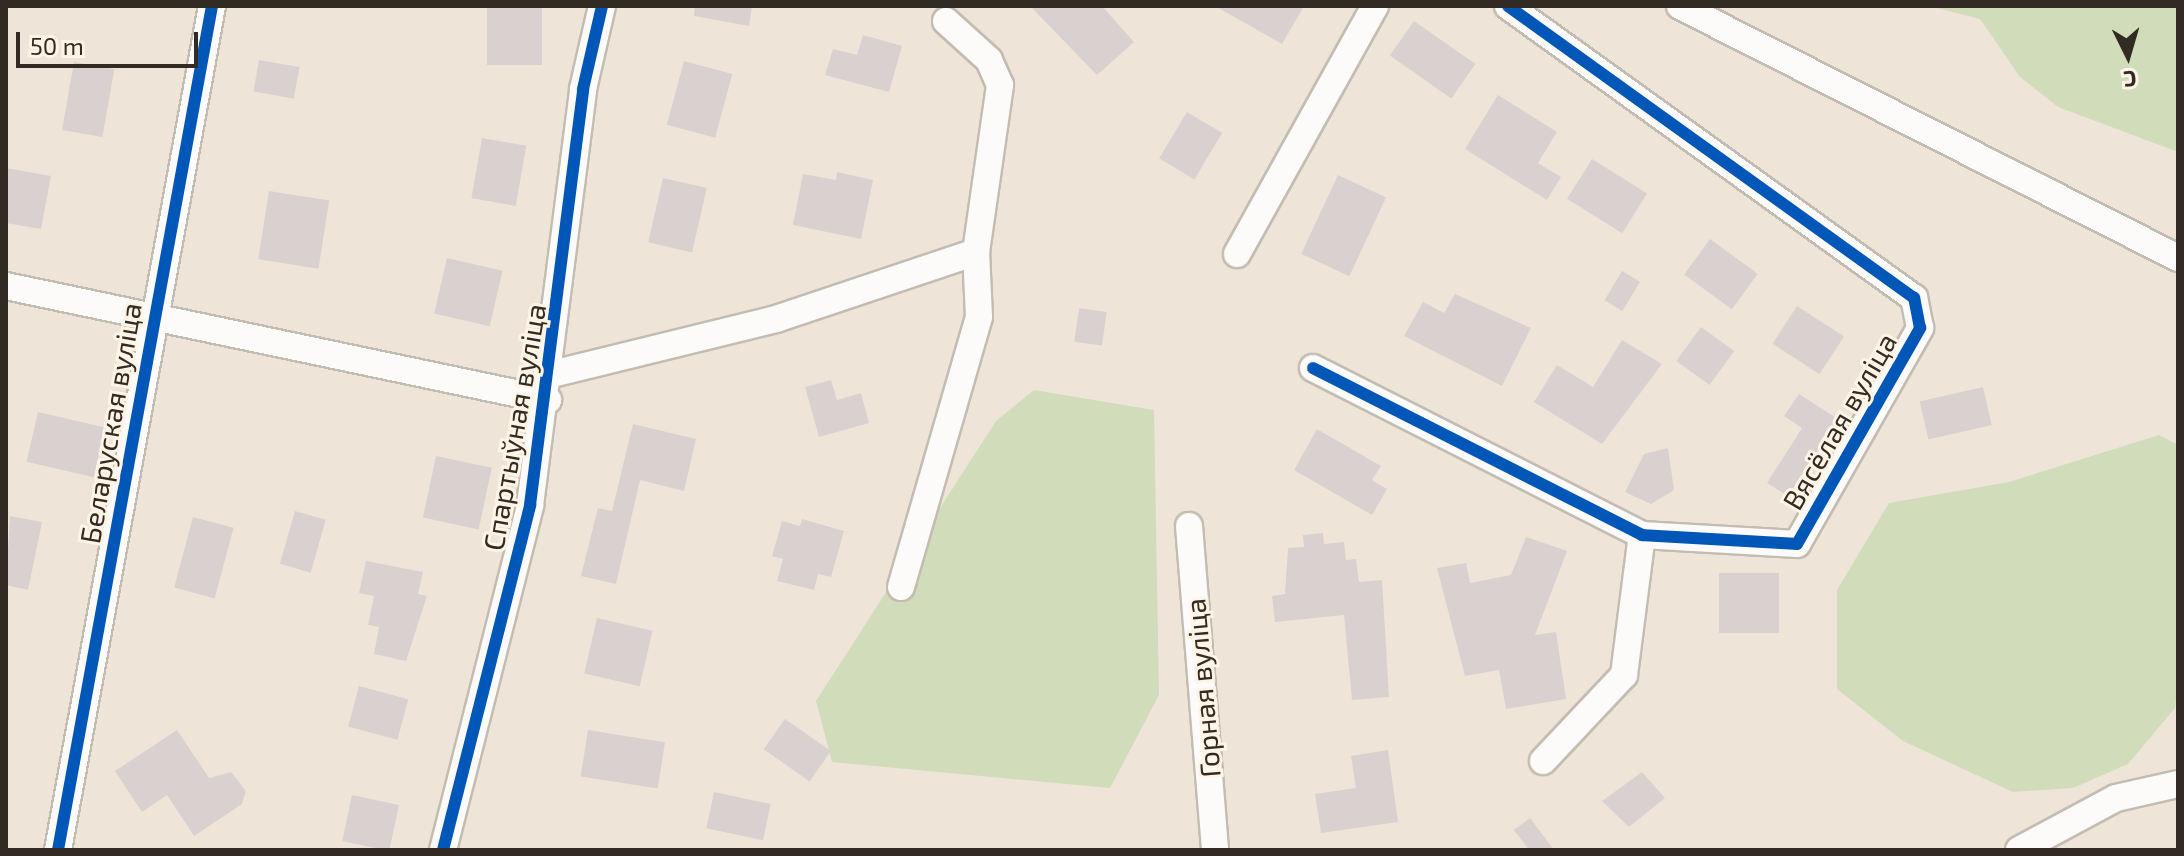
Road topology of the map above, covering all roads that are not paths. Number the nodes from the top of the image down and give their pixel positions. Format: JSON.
{"nodes":[{"id":1,"x":212,"y":6,"type":"edge"},
{"id":2,"x":602,"y":6,"type":"edge"},
{"id":3,"x":1375,"y":6,"type":"edge"},
{"id":4,"x":1508,"y":6,"type":"edge"},
{"id":5,"x":1680,"y":6,"type":"edge"},
{"id":6,"x":946,"y":21,"type":"dead end"},
{"id":7,"x":976,"y":252,"type":"junction"},
{"id":8,"x":1237,"y":254,"type":"dead end"},
{"id":9,"x":2178,"y":258,"type":"edge"},
{"id":10,"x":6,"y":286,"type":"edge"},
{"id":11,"x":153,"y":315,"type":"junction"},
{"id":12,"x":1313,"y":368,"type":"dead end"},
{"id":13,"x":552,"y":374,"type":"junction"},
{"id":14,"x":548,"y":400,"type":"junction"},
{"id":15,"x":1189,"y":526,"type":"dead end"},
{"id":16,"x":1642,"y":535,"type":"junction"},
{"id":17,"x":901,"y":587,"type":"dead end"},
{"id":18,"x":1543,"y":761,"type":"dead end"},
{"id":19,"x":2178,"y":784,"type":"edge"},
{"id":20,"x":58,"y":850,"type":"edge"},
{"id":21,"x":443,"y":850,"type":"edge"},
{"id":22,"x":1215,"y":850,"type":"edge"},
{"id":23,"x":2019,"y":850,"type":"edge"}],
"edges":[{"from":1,"to":11,"type":"street","name":"Беларуская вуліца"},
{"from":2,"to":13,"type":"street","name":"Спартыўная вуліца"},
{"from":3,"to":8,"type":"street"},
{"from":4,"to":16,"type":"street","name":"Вясёлая вуліца"},
{"from":5,"to":9,"type":"street"},
{"from":6,"to":7,"type":"street"},
{"from":7,"to":13,"type":"street"},
{"from":7,"to":17,"type":"street"},
{"from":10,"to":11,"type":"street"},
{"from":11,"to":14,"type":"street"},
{"from":11,"to":20,"type":"street","name":"Беларуская вуліца"},
{"from":12,"to":16,"type":"street","name":"Вясёлая вуліца"},
{"from":13,"to":14,"type":"street","name":"Спартыўная вуліца"},
{"from":14,"to":21,"type":"street","name":"Спартыўная вуліца"},
{"from":15,"to":22,"type":"street","name":"Горная вуліца"},
{"from":16,"to":18,"type":"street"},
{"from":19,"to":23,"type":"street"}]}
